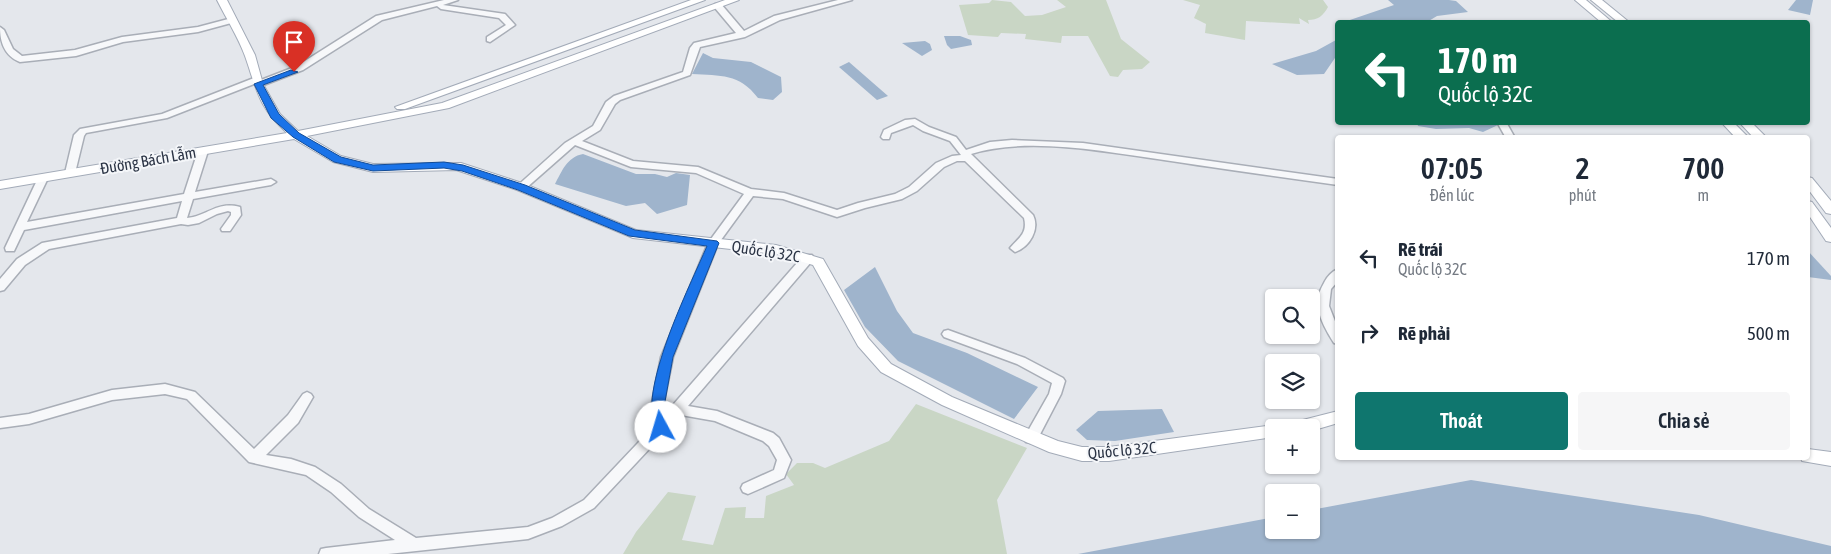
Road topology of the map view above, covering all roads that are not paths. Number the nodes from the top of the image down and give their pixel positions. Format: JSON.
{"nodes":[{"id":1,"x":222,"y":0,"type":"edge"},
{"id":2,"x":454,"y":0,"type":"edge"},
{"id":3,"x":700,"y":0,"type":"edge"},
{"id":4,"x":734,"y":0,"type":"edge"},
{"id":5,"x":848,"y":0,"type":"edge"},
{"id":6,"x":1580,"y":0,"type":"edge"},
{"id":7,"x":1596,"y":0,"type":"edge"},
{"id":8,"x":718,"y":6,"type":"junction"},
{"id":9,"x":413,"y":9,"type":"junction"},
{"id":10,"x":232,"y":20,"type":"junction"},
{"id":11,"x":1605,"y":20,"type":"edge"},
{"id":12,"x":1621,"y":20,"type":"edge"},
{"id":13,"x":0,"y":30,"type":"edge"},
{"id":14,"x":742,"y":35,"type":"junction"},
{"id":15,"x":490,"y":39,"type":"dead end"},
{"id":16,"x":257,"y":82,"type":"junction"},
{"id":17,"x":924,"y":115,"type":"dead end"},
{"id":18,"x":365,"y":120,"type":"junction"},
{"id":19,"x":915,"y":122,"type":"junction"},
{"id":20,"x":1729,"y":125,"type":"edge"},
{"id":21,"x":1747,"y":125,"type":"edge"},
{"id":22,"x":296,"y":135,"type":"junction"},
{"id":23,"x":1740,"y":135,"type":"edge"},
{"id":24,"x":1758,"y":135,"type":"edge"},
{"id":25,"x":886,"y":137,"type":"dead end"},
{"id":26,"x":575,"y":141,"type":"junction"},
{"id":27,"x":203,"y":151,"type":"junction"},
{"id":28,"x":968,"y":158,"type":"junction"},
{"id":29,"x":70,"y":173,"type":"junction"},
{"id":30,"x":43,"y":178,"type":"junction"},
{"id":31,"x":271,"y":182,"type":"dead end"},
{"id":32,"x":1335,"y":182,"type":"edge"},
{"id":33,"x":1810,"y":184,"type":"edge"},
{"id":34,"x":0,"y":185,"type":"edge"},
{"id":35,"x":521,"y":187,"type":"junction"},
{"id":36,"x":752,"y":193,"type":"junction"},
{"id":37,"x":188,"y":197,"type":"junction"},
{"id":38,"x":1810,"y":208,"type":"edge"},
{"id":39,"x":1831,"y":210,"type":"edge"},
{"id":40,"x":181,"y":221,"type":"junction"},
{"id":41,"x":20,"y":227,"type":"junction"},
{"id":42,"x":226,"y":229,"type":"dead end"},
{"id":43,"x":1831,"y":238,"type":"edge"},
{"id":44,"x":713,"y":243,"type":"junction"},
{"id":45,"x":10,"y":248,"type":"dead end"},
{"id":46,"x":1015,"y":248,"type":"dead end"},
{"id":47,"x":808,"y":258,"type":"junction"},
{"id":48,"x":1335,"y":276,"type":"edge"},
{"id":49,"x":0,"y":286,"type":"edge"},
{"id":50,"x":948,"y":334,"type":"dead end"},
{"id":51,"x":1335,"y":335,"type":"edge"},
{"id":52,"x":307,"y":397,"type":"dead end"},
{"id":53,"x":678,"y":409,"type":"junction"},
{"id":54,"x":1335,"y":418,"type":"edge"},
{"id":55,"x":1320,"y":422,"type":"edge"},
{"id":56,"x":0,"y":423,"type":"edge"},
{"id":57,"x":661,"y":427,"type":"junction"},
{"id":58,"x":1265,"y":432,"type":"edge"},
{"id":59,"x":1031,"y":438,"type":"junction"},
{"id":60,"x":1810,"y":456,"type":"edge"},
{"id":61,"x":254,"y":458,"type":"junction"},
{"id":62,"x":1831,"y":459,"type":"edge"},
{"id":63,"x":748,"y":488,"type":"dead end"},
{"id":64,"x":415,"y":545,"type":"junction"},
{"id":65,"x":326,"y":554,"type":"edge"}],
"edges":[{"from":1,"to":10,"type":"main road","name":"Quốc lộ 32C"},
{"from":2,"to":9,"type":"street"},
{"from":3,"to":18,"type":"main road"},
{"from":4,"to":8,"type":"main road"},
{"from":5,"to":14,"type":"street"},
{"from":6,"to":11,"type":"main road"},
{"from":7,"to":12,"type":"main road"},
{"from":8,"to":14,"type":"street"},
{"from":8,"to":18,"type":"main road"},
{"from":9,"to":15,"type":"street"},
{"from":9,"to":16,"type":"street"},
{"from":10,"to":13,"type":"street"},
{"from":10,"to":16,"type":"main road","name":"Quốc lộ 32C"},
{"from":14,"to":26,"type":"street"},
{"from":16,"to":22,"type":"main road","name":"Quốc lộ 32C"},
{"from":16,"to":29,"type":"street"},
{"from":17,"to":19,"type":"street"},
{"from":18,"to":22,"type":"main road","name":"Đường Bách Lẫm"},
{"from":19,"to":25,"type":"street"},
{"from":19,"to":28,"type":"street"},
{"from":20,"to":23,"type":"main road"},
{"from":21,"to":24,"type":"main road"},
{"from":22,"to":27,"type":"main road","name":"Đường Bách Lẫm"},
{"from":22,"to":35,"type":"main road","name":"Quốc lộ 32C"},
{"from":26,"to":35,"type":"street"},
{"from":26,"to":36,"type":"street"},
{"from":27,"to":29,"type":"main road","name":"Đường Bách Lẫm"},
{"from":27,"to":37,"type":"street"},
{"from":28,"to":32,"type":"street"},
{"from":28,"to":36,"type":"street"},
{"from":28,"to":46,"type":"street"},
{"from":29,"to":30,"type":"main road","name":"Đường Bách Lẫm"},
{"from":30,"to":34,"type":"main road","name":"Đường Bách Lẫm"},
{"from":30,"to":41,"type":"street"},
{"from":31,"to":37,"type":"street"},
{"from":33,"to":39,"type":"main road"},
{"from":35,"to":44,"type":"main road","name":"Quốc lộ 32C"},
{"from":36,"to":44,"type":"street"},
{"from":37,"to":40,"type":"street"},
{"from":37,"to":41,"type":"street"},
{"from":38,"to":43,"type":"main road"},
{"from":40,"to":42,"type":"street"},
{"from":40,"to":49,"type":"street"},
{"from":41,"to":45,"type":"street"},
{"from":44,"to":47,"type":"main road","name":"Quốc lộ 32C"},
{"from":44,"to":57,"type":"street"},
{"from":47,"to":53,"type":"street"},
{"from":47,"to":59,"type":"main road","name":"Quốc lộ 32C"},
{"from":48,"to":51,"type":"street"},
{"from":50,"to":59,"type":"street"},
{"from":52,"to":61,"type":"street"},
{"from":53,"to":57,"type":"street"},
{"from":53,"to":63,"type":"street"},
{"from":54,"to":55,"type":"main road"},
{"from":56,"to":61,"type":"street"},
{"from":57,"to":64,"type":"street"},
{"from":58,"to":59,"type":"main road","name":"Quốc lộ 32C"},
{"from":60,"to":62,"type":"main road"},
{"from":61,"to":64,"type":"street"},
{"from":64,"to":65,"type":"street"}]}
